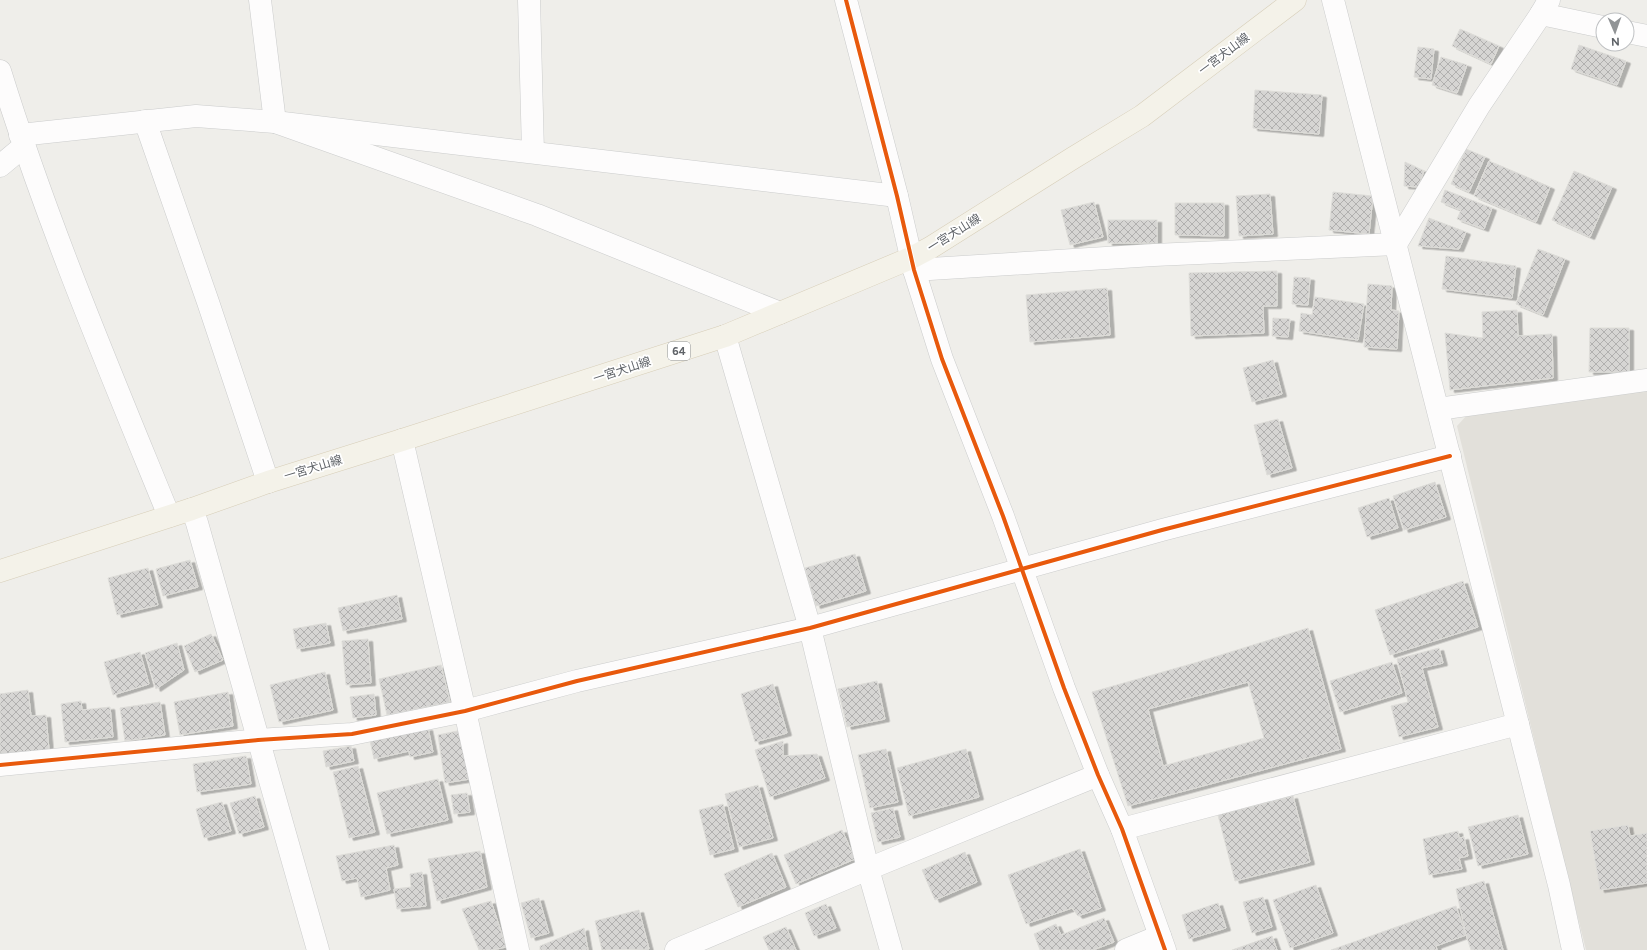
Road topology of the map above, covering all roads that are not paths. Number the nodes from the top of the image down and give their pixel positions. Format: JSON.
{"nodes":[{"id":1,"x":260,"y":0,"type":"edge"},
{"id":2,"x":528,"y":0,"type":"edge"},
{"id":3,"x":846,"y":0,"type":"edge"},
{"id":4,"x":1295,"y":0,"type":"edge"},
{"id":5,"x":1333,"y":0,"type":"edge"},
{"id":6,"x":1545,"y":7,"type":"edge"},
{"id":7,"x":1595,"y":24,"type":"edge"},
{"id":8,"x":1635,"y":34,"type":"edge"},
{"id":9,"x":1647,"y":36,"type":"edge"},
{"id":10,"x":0,"y":71,"type":"edge"},
{"id":11,"x":145,"y":121,"type":"junction"},
{"id":12,"x":275,"y":122,"type":"junction"},
{"id":13,"x":22,"y":140,"type":"junction"},
{"id":14,"x":533,"y":152,"type":"junction"},
{"id":15,"x":0,"y":166,"type":"edge"},
{"id":16,"x":897,"y":196,"type":"junction"},
{"id":17,"x":1396,"y":244,"type":"junction"},
{"id":18,"x":912,"y":264,"type":"junction"},
{"id":19,"x":780,"y":313,"type":"junction"},
{"id":20,"x":725,"y":336,"type":"junction"},
{"id":21,"x":1647,"y":380,"type":"edge"},
{"id":22,"x":1438,"y":409,"type":"junction"},
{"id":23,"x":402,"y":440,"type":"junction"},
{"id":24,"x":1450,"y":456,"type":"junction"},
{"id":25,"x":268,"y":482,"type":"junction"},
{"id":26,"x":192,"y":509,"type":"junction"},
{"id":27,"x":169,"y":516,"type":"junction"},
{"id":28,"x":1021,"y":568,"type":"junction"},
{"id":29,"x":0,"y":571,"type":"edge"},
{"id":30,"x":810,"y":628,"type":"junction"},
{"id":31,"x":465,"y":711,"type":"junction"},
{"id":32,"x":1518,"y":724,"type":"junction"},
{"id":33,"x":258,"y":740,"type":"junction"},
{"id":34,"x":0,"y":765,"type":"edge"},
{"id":35,"x":1098,"y":775,"type":"junction"},
{"id":36,"x":1122,"y":829,"type":"junction"},
{"id":37,"x":868,"y":869,"type":"junction"},
{"id":38,"x":1163,"y":943,"type":"edge"},
{"id":39,"x":318,"y":950,"type":"edge"},
{"id":40,"x":518,"y":950,"type":"edge"},
{"id":41,"x":676,"y":950,"type":"edge"},
{"id":42,"x":891,"y":950,"type":"edge"},
{"id":43,"x":1126,"y":950,"type":"edge"},
{"id":44,"x":1573,"y":950,"type":"edge"}],
"edges":[{"from":1,"to":12,"type":"street"},
{"from":2,"to":14,"type":"street"},
{"from":3,"to":16,"type":"street"},
{"from":4,"to":18,"type":"main road","name":"一宮犬山線","number":"64"},
{"from":5,"to":17,"type":"street"},
{"from":6,"to":7,"type":"street"},
{"from":6,"to":17,"type":"street"},
{"from":8,"to":9,"type":"street"},
{"from":10,"to":13,"type":"street"},
{"from":11,"to":12,"type":"street"},
{"from":11,"to":13,"type":"street"},
{"from":11,"to":25,"type":"street"},
{"from":12,"to":14,"type":"street"},
{"from":12,"to":19,"type":"street"},
{"from":13,"to":15,"type":"street"},
{"from":13,"to":27,"type":"street"},
{"from":14,"to":16,"type":"street"},
{"from":16,"to":18,"type":"street"},
{"from":17,"to":18,"type":"street"},
{"from":17,"to":22,"type":"street"},
{"from":18,"to":19,"type":"main road","name":"一宮犬山線","number":"64"},
{"from":18,"to":28,"type":"street"},
{"from":19,"to":20,"type":"main road","name":"一宮犬山線","number":"64"},
{"from":20,"to":23,"type":"main road","name":"一宮犬山線","number":"64"},
{"from":20,"to":30,"type":"street"},
{"from":21,"to":22,"type":"street"},
{"from":22,"to":24,"type":"street"},
{"from":23,"to":25,"type":"main road","name":"一宮犬山線","number":"64"},
{"from":23,"to":31,"type":"street"},
{"from":24,"to":28,"type":"street"},
{"from":24,"to":32,"type":"street"},
{"from":25,"to":26,"type":"main road","name":"一宮犬山線","number":"64"},
{"from":26,"to":27,"type":"main road","name":"一宮犬山線","number":"64"},
{"from":26,"to":33,"type":"street"},
{"from":27,"to":29,"type":"main road","name":"一宮犬山線","number":"64"},
{"from":28,"to":30,"type":"street"},
{"from":28,"to":35,"type":"street"},
{"from":30,"to":31,"type":"street"},
{"from":30,"to":37,"type":"street"},
{"from":31,"to":33,"type":"street"},
{"from":31,"to":40,"type":"street"},
{"from":32,"to":36,"type":"street"},
{"from":32,"to":44,"type":"street"},
{"from":33,"to":34,"type":"street"},
{"from":33,"to":39,"type":"street"},
{"from":35,"to":36,"type":"street"},
{"from":35,"to":37,"type":"street"},
{"from":36,"to":38,"type":"street"},
{"from":37,"to":41,"type":"street"},
{"from":37,"to":42,"type":"street"},
{"from":38,"to":43,"type":"street"}]}
